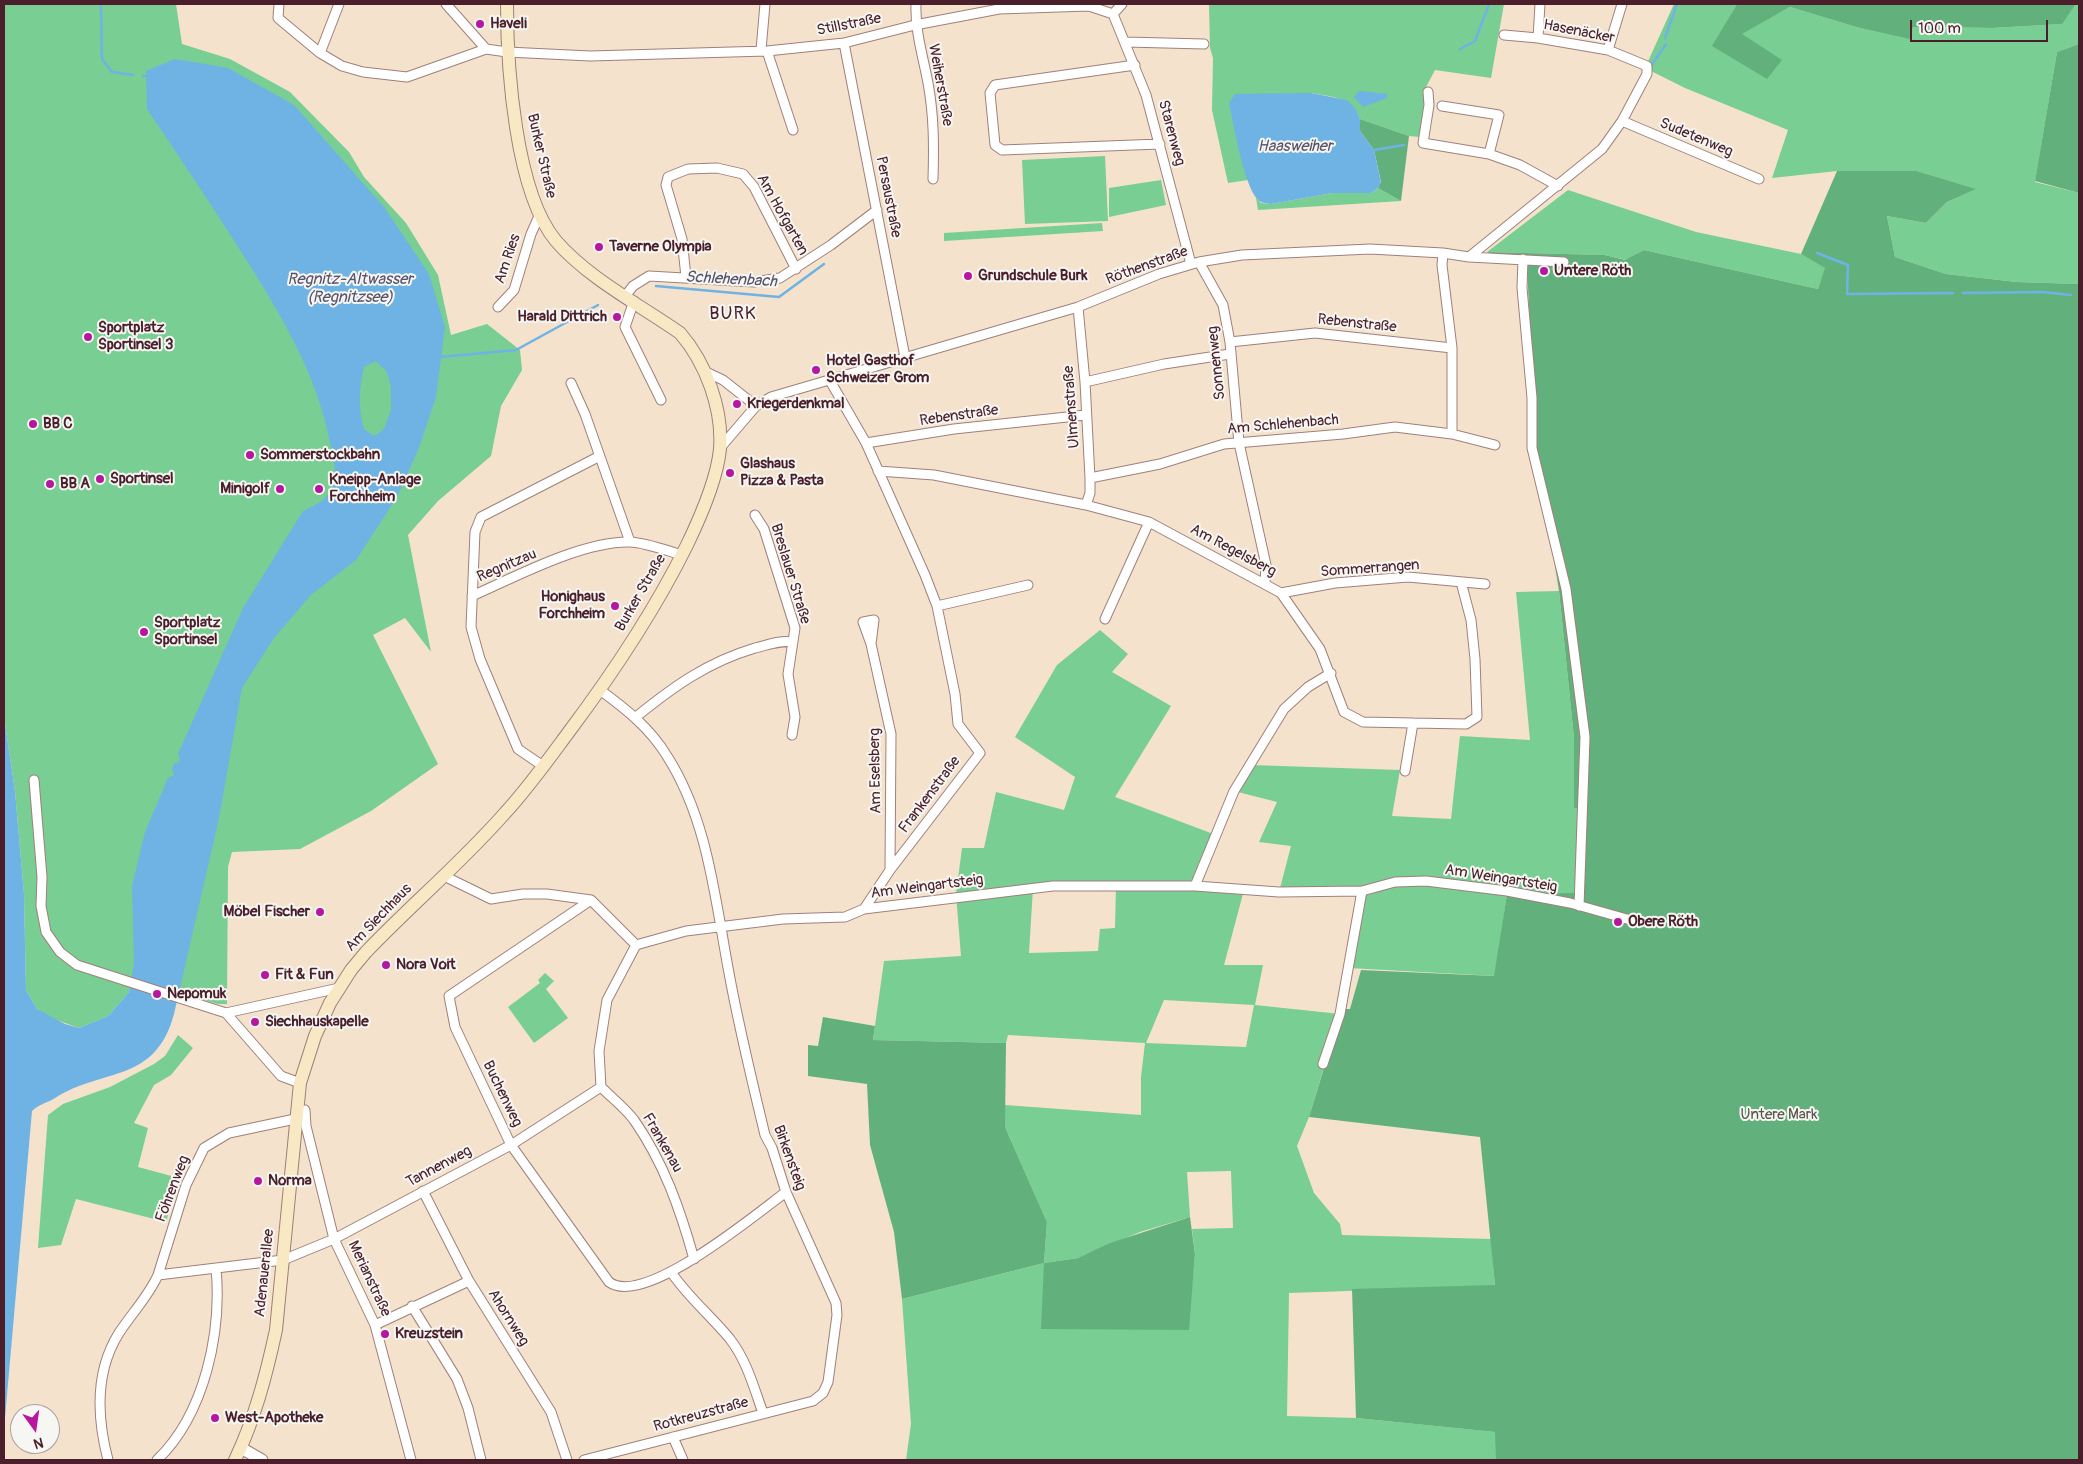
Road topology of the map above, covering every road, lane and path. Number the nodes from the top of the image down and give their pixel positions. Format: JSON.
{"nodes":[{"id":1,"x":279,"y":4,"type":"edge"},
{"id":2,"x":339,"y":4,"type":"edge"},
{"id":3,"x":446,"y":4,"type":"edge"},
{"id":4,"x":507,"y":4,"type":"edge"},
{"id":5,"x":765,"y":4,"type":"edge"},
{"id":6,"x":916,"y":4,"type":"edge"},
{"id":7,"x":1122,"y":4,"type":"edge"},
{"id":8,"x":1540,"y":4,"type":"edge"},
{"id":9,"x":1622,"y":4,"type":"edge"},
{"id":10,"x":1089,"y":5,"type":"edge"},
{"id":11,"x":1113,"y":14,"type":"junction"},
{"id":12,"x":915,"y":25,"type":"junction"},
{"id":13,"x":1504,"y":35,"type":"dead end"},
{"id":14,"x":1538,"y":38,"type":"junction"},
{"id":15,"x":1126,"y":42,"type":"junction"},
{"id":16,"x":844,"y":43,"type":"junction"},
{"id":17,"x":1204,"y":44,"type":"dead end"},
{"id":18,"x":486,"y":49,"type":"junction"},
{"id":19,"x":1608,"y":50,"type":"junction"},
{"id":20,"x":764,"y":51,"type":"junction"},
{"id":21,"x":507,"y":52,"type":"junction"},
{"id":22,"x":320,"y":53,"type":"junction"},
{"id":23,"x":1135,"y":65,"type":"junction"},
{"id":24,"x":1428,"y":92,"type":"dead end"},
{"id":25,"x":1442,"y":106,"type":"dead end"},
{"id":26,"x":1622,"y":121,"type":"junction"},
{"id":27,"x":792,"y":130,"type":"dead end"},
{"id":28,"x":1160,"y":144,"type":"junction"},
{"id":29,"x":1489,"y":154,"type":"junction"},
{"id":30,"x":933,"y":179,"type":"dead end"},
{"id":31,"x":1759,"y":180,"type":"dead end"},
{"id":32,"x":1558,"y":186,"type":"junction"},
{"id":33,"x":877,"y":210,"type":"junction"},
{"id":34,"x":539,"y":216,"type":"junction"},
{"id":35,"x":1443,"y":253,"type":"junction"},
{"id":36,"x":1469,"y":257,"type":"junction"},
{"id":37,"x":1523,"y":259,"type":"junction"},
{"id":38,"x":1564,"y":262,"type":"dead end"},
{"id":39,"x":1195,"y":263,"type":"junction"},
{"id":40,"x":796,"y":269,"type":"junction"},
{"id":41,"x":686,"y":277,"type":"junction"},
{"id":42,"x":630,"y":298,"type":"junction"},
{"id":43,"x":498,"y":307,"type":"dead end"},
{"id":44,"x":1078,"y":307,"type":"junction"},
{"id":45,"x":1230,"y":342,"type":"junction"},
{"id":46,"x":1452,"y":348,"type":"junction"},
{"id":47,"x":1230,"y":354,"type":"junction"},
{"id":48,"x":905,"y":357,"type":"junction"},
{"id":49,"x":706,"y":372,"type":"junction"},
{"id":50,"x":829,"y":379,"type":"junction"},
{"id":51,"x":1085,"y":382,"type":"junction"},
{"id":52,"x":571,"y":383,"type":"dead end"},
{"id":53,"x":661,"y":400,"type":"dead end"},
{"id":54,"x":756,"y":406,"type":"junction"},
{"id":55,"x":1086,"y":415,"type":"junction"},
{"id":56,"x":1452,"y":434,"type":"junction"},
{"id":57,"x":866,"y":443,"type":"junction"},
{"id":58,"x":1238,"y":443,"type":"junction"},
{"id":59,"x":1495,"y":444,"type":"dead end"},
{"id":60,"x":720,"y":448,"type":"junction"},
{"id":61,"x":598,"y":456,"type":"junction"},
{"id":62,"x":878,"y":471,"type":"junction"},
{"id":63,"x":1090,"y":478,"type":"junction"},
{"id":64,"x":1086,"y":505,"type":"junction"},
{"id":65,"x":756,"y":515,"type":"dead end"},
{"id":66,"x":1149,"y":522,"type":"junction"},
{"id":67,"x":630,"y":542,"type":"junction"},
{"id":68,"x":682,"y":555,"type":"junction"},
{"id":69,"x":1462,"y":582,"type":"junction"},
{"id":70,"x":1264,"y":583,"type":"junction"},
{"id":71,"x":1485,"y":584,"type":"dead end"},
{"id":72,"x":1028,"y":585,"type":"dead end"},
{"id":73,"x":1281,"y":593,"type":"junction"},
{"id":74,"x":472,"y":596,"type":"junction"},
{"id":75,"x":937,"y":606,"type":"junction"},
{"id":76,"x":1105,"y":619,"type":"dead end"},
{"id":77,"x":793,"y":642,"type":"junction"},
{"id":78,"x":871,"y":644,"type":"dead end"},
{"id":79,"x":1331,"y":673,"type":"junction"},
{"id":80,"x":600,"y":690,"type":"junction"},
{"id":81,"x":636,"y":717,"type":"junction"},
{"id":82,"x":1413,"y":723,"type":"junction"},
{"id":83,"x":792,"y":735,"type":"dead end"},
{"id":84,"x":543,"y":766,"type":"junction"},
{"id":85,"x":1405,"y":771,"type":"dead end"},
{"id":86,"x":34,"y":780,"type":"dead end"},
{"id":87,"x":890,"y":870,"type":"junction"},
{"id":88,"x":444,"y":876,"type":"junction"},
{"id":89,"x":1195,"y":886,"type":"junction"},
{"id":90,"x":1362,"y":891,"type":"junction"},
{"id":91,"x":591,"y":900,"type":"junction"},
{"id":92,"x":1579,"y":906,"type":"junction"},
{"id":93,"x":864,"y":909,"type":"junction"},
{"id":94,"x":1634,"y":921,"type":"dead end"},
{"id":95,"x":720,"y":926,"type":"junction"},
{"id":96,"x":636,"y":945,"type":"junction"},
{"id":97,"x":339,"y":988,"type":"junction"},
{"id":98,"x":226,"y":1014,"type":"junction"},
{"id":99,"x":1323,"y":1064,"type":"dead end"},
{"id":100,"x":300,"y":1083,"type":"junction"},
{"id":101,"x":601,"y":1087,"type":"junction"},
{"id":102,"x":305,"y":1110,"type":"dead end"},
{"id":103,"x":295,"y":1120,"type":"junction"},
{"id":104,"x":511,"y":1145,"type":"junction"},
{"id":105,"x":423,"y":1191,"type":"junction"},
{"id":106,"x":786,"y":1192,"type":"junction"},
{"id":107,"x":334,"y":1239,"type":"junction"},
{"id":108,"x":694,"y":1259,"type":"junction"},
{"id":109,"x":283,"y":1260,"type":"junction"},
{"id":110,"x":216,"y":1268,"type":"junction"},
{"id":111,"x":671,"y":1272,"type":"junction"},
{"id":112,"x":158,"y":1275,"type":"junction"},
{"id":113,"x":469,"y":1281,"type":"junction"},
{"id":114,"x":412,"y":1306,"type":"junction"},
{"id":115,"x":375,"y":1325,"type":"junction"},
{"id":116,"x":823,"y":1393,"type":"joint"},
{"id":117,"x":762,"y":1413,"type":"junction"},
{"id":118,"x":673,"y":1437,"type":"junction"},
{"id":119,"x":240,"y":1448,"type":"junction"},
{"id":120,"x":108,"y":1460,"type":"edge"},
{"id":121,"x":157,"y":1460,"type":"edge"},
{"id":122,"x":234,"y":1460,"type":"edge"},
{"id":123,"x":262,"y":1460,"type":"edge"},
{"id":124,"x":411,"y":1460,"type":"edge"},
{"id":125,"x":481,"y":1460,"type":"edge"},
{"id":126,"x":567,"y":1460,"type":"edge"},
{"id":127,"x":584,"y":1460,"type":"edge"},
{"id":128,"x":683,"y":1460,"type":"edge"}],
"edges":[{"from":1,"to":22,"type":"street"},
{"from":2,"to":22,"type":"street"},
{"from":3,"to":18,"type":"street"},
{"from":4,"to":21,"type":"main road","name":"Burker Straße"},
{"from":5,"to":20,"type":"street"},
{"from":6,"to":12,"type":"street","name":"Weiherstraße"},
{"from":7,"to":11,"type":"street"},
{"from":8,"to":14,"type":"street"},
{"from":9,"to":19,"type":"street"},
{"from":10,"to":11,"type":"street","name":"Stillstraße"},
{"from":10,"to":12,"type":"street","name":"Stillstraße"},
{"from":11,"to":15,"type":"street","name":"Starenweg"},
{"from":12,"to":16,"type":"street","name":"Stillstraße"},
{"from":12,"to":30,"type":"street","name":"Weiherstraße"},
{"from":13,"to":14,"type":"street","name":"Hasenäcker"},
{"from":14,"to":19,"type":"street","name":"Hasenäcker"},
{"from":15,"to":17,"type":"street"},
{"from":15,"to":23,"type":"street","name":"Starenweg"},
{"from":16,"to":20,"type":"street","name":"Stillstraße"},
{"from":16,"to":33,"type":"street","name":"Persaustraße"},
{"from":18,"to":21,"type":"street","name":"Stillstraße"},
{"from":18,"to":22,"type":"street"},
{"from":19,"to":26,"type":"street","name":"Hasenäcker"},
{"from":20,"to":21,"type":"street","name":"Stillstraße"},
{"from":20,"to":27,"type":"street"},
{"from":21,"to":34,"type":"main road","name":"Burker Straße"},
{"from":23,"to":28,"type":"street","name":"Starenweg"},
{"from":23,"to":28,"type":"street"},
{"from":24,"to":29,"type":"street"},
{"from":25,"to":29,"type":"street"},
{"from":26,"to":31,"type":"street","name":"Sudetenweg"},
{"from":26,"to":32,"type":"street"},
{"from":28,"to":39,"type":"street","name":"Starenweg"},
{"from":29,"to":32,"type":"street"},
{"from":32,"to":36,"type":"street"},
{"from":33,"to":40,"type":"street"},
{"from":33,"to":48,"type":"street","name":"Persaustraße"},
{"from":34,"to":42,"type":"main road","name":"Burker Straße"},
{"from":34,"to":43,"type":"street","name":"Am Ries"},
{"from":35,"to":36,"type":"street","name":"Röthenstraße"},
{"from":35,"to":39,"type":"street","name":"Röthenstraße"},
{"from":35,"to":46,"type":"street"},
{"from":36,"to":37,"type":"street","name":"Röthenstraße"},
{"from":37,"to":38,"type":"street","name":"Röthenstraße"},
{"from":37,"to":92,"type":"street"},
{"from":39,"to":44,"type":"street","name":"Röthenstraße"},
{"from":39,"to":45,"type":"street","name":"Sonnenweg"},
{"from":40,"to":41,"type":"street"},
{"from":40,"to":41,"type":"street","name":"Am Hofgarten"},
{"from":41,"to":42,"type":"street"},
{"from":42,"to":49,"type":"main road","name":"Burker Straße"},
{"from":42,"to":53,"type":"street"},
{"from":44,"to":48,"type":"street","name":"Röthenstraße"},
{"from":44,"to":51,"type":"street","name":"Ulmenstraße"},
{"from":45,"to":46,"type":"street","name":"Rebenstraße"},
{"from":45,"to":47,"type":"street","name":"Sonnenweg"},
{"from":46,"to":56,"type":"street"},
{"from":47,"to":51,"type":"street"},
{"from":47,"to":58,"type":"street","name":"Sonnenweg"},
{"from":48,"to":50,"type":"street","name":"Röthenstraße"},
{"from":49,"to":54,"type":"street"},
{"from":49,"to":60,"type":"main road","name":"Burker Straße"},
{"from":50,"to":54,"type":"street","name":"Röthenstraße"},
{"from":50,"to":57,"type":"street","name":"Frankenstraße"},
{"from":51,"to":55,"type":"street","name":"Ulmenstraße"},
{"from":52,"to":61,"type":"street"},
{"from":54,"to":60,"type":"street","name":"Röthenstraße"},
{"from":55,"to":57,"type":"street","name":"Rebenstraße"},
{"from":55,"to":63,"type":"street","name":"Ulmenstraße"},
{"from":56,"to":58,"type":"street","name":"Am Schlehenbach"},
{"from":56,"to":59,"type":"street","name":"Am Schlehenbach"},
{"from":57,"to":62,"type":"street","name":"Frankenstraße"},
{"from":58,"to":63,"type":"street","name":"Am Schlehenbach"},
{"from":58,"to":70,"type":"street","name":"Sonnenweg"},
{"from":60,"to":68,"type":"main road","name":"Burker Straße"},
{"from":61,"to":67,"type":"street"},
{"from":61,"to":74,"type":"street"},
{"from":62,"to":64,"type":"street","name":"Am Regelsberg"},
{"from":62,"to":75,"type":"street","name":"Frankenstraße"},
{"from":63,"to":64,"type":"street","name":"Ulmenstraße"},
{"from":64,"to":66,"type":"street","name":"Am Regelsberg"},
{"from":65,"to":77,"type":"street","name":"Breslauer Straße"},
{"from":66,"to":70,"type":"street","name":"Am Regelsberg"},
{"from":66,"to":76,"type":"street"},
{"from":67,"to":68,"type":"street","name":"Regnitzau"},
{"from":67,"to":74,"type":"street","name":"Regnitzau"},
{"from":68,"to":80,"type":"main road","name":"Burker Straße"},
{"from":69,"to":71,"type":"street","name":"Sommerrangen"},
{"from":69,"to":73,"type":"street","name":"Sommerrangen"},
{"from":69,"to":82,"type":"street"},
{"from":70,"to":73,"type":"street","name":"Am Regelsberg"},
{"from":72,"to":75,"type":"street"},
{"from":73,"to":79,"type":"street","name":"Am Regelsberg"},
{"from":74,"to":84,"type":"street","name":"Regnitzau"},
{"from":75,"to":87,"type":"street","name":"Frankenstraße"},
{"from":77,"to":81,"type":"street","name":"Breslauer Straße"},
{"from":77,"to":83,"type":"street","name":"Breslauer Straße"},
{"from":78,"to":87,"type":"street","name":"Am Eselsberg"},
{"from":79,"to":82,"type":"street","name":"Am Regelsberg"},
{"from":79,"to":89,"type":"street"},
{"from":80,"to":81,"type":"street","name":"Birkensteig"},
{"from":80,"to":84,"type":"main road","name":"Burker Straße"},
{"from":81,"to":95,"type":"street","name":"Birkensteig"},
{"from":82,"to":85,"type":"street"},
{"from":84,"to":88,"type":"main road","name":"Burker Straße"},
{"from":86,"to":98,"type":"street"},
{"from":87,"to":93,"type":"street","name":"Frankenstraße"},
{"from":88,"to":91,"type":"street"},
{"from":88,"to":97,"type":"main road","name":"Am Siechhaus"},
{"from":89,"to":90,"type":"street","name":"Am Weingartsteig"},
{"from":89,"to":93,"type":"street","name":"Am Weingartsteig"},
{"from":90,"to":92,"type":"street","name":"Am Weingartsteig"},
{"from":90,"to":99,"type":"street"},
{"from":91,"to":96,"type":"street"},
{"from":91,"to":104,"type":"street","name":"Buchenweg"},
{"from":92,"to":94,"type":"street","name":"Am Weingartsteig"},
{"from":93,"to":95,"type":"street","name":"Am Weingartsteig"},
{"from":95,"to":96,"type":"street","name":"Am Weingartsteig"},
{"from":95,"to":106,"type":"street","name":"Birkensteig"},
{"from":96,"to":101,"type":"street"},
{"from":97,"to":98,"type":"street"},
{"from":97,"to":100,"type":"main road","name":"Am Siechhaus"},
{"from":98,"to":100,"type":"street"},
{"from":100,"to":103,"type":"main road","name":"Adenauerallee"},
{"from":101,"to":104,"type":"street","name":"Tannenweg"},
{"from":101,"to":108,"type":"street","name":"Frankenau"},
{"from":102,"to":107,"type":"street","name":"Merianstraße"},
{"from":103,"to":109,"type":"main road","name":"Adenauerallee"},
{"from":103,"to":112,"type":"street","name":"Föhrenweg"},
{"from":104,"to":105,"type":"street","name":"Tannenweg"},
{"from":104,"to":111,"type":"street","name":"Buchenweg"},
{"from":105,"to":107,"type":"street","name":"Tannenweg"},
{"from":105,"to":113,"type":"street","name":"Ahornweg"},
{"from":106,"to":108,"type":"street"},
{"from":106,"to":116,"type":"street","name":"Birkensteig"},
{"from":107,"to":109,"type":"street","name":"Tannenweg"},
{"from":107,"to":115,"type":"street","name":"Merianstraße"},
{"from":108,"to":111,"type":"street"},
{"from":109,"to":110,"type":"street"},
{"from":109,"to":119,"type":"main road","name":"Adenauerallee"},
{"from":110,"to":112,"type":"street"},
{"from":110,"to":121,"type":"street"},
{"from":111,"to":117,"type":"street"},
{"from":112,"to":120,"type":"street","name":"Föhrenweg"},
{"from":113,"to":114,"type":"street"},
{"from":113,"to":126,"type":"street","name":"Ahornweg"},
{"from":114,"to":115,"type":"street"},
{"from":114,"to":125,"type":"street"},
{"from":115,"to":124,"type":"street","name":"Merianstraße"},
{"from":116,"to":117,"type":"street","name":"Rotkreuzstraße"},
{"from":117,"to":118,"type":"street","name":"Rotkreuzstraße"},
{"from":118,"to":127,"type":"street","name":"Rotkreuzstraße"},
{"from":118,"to":128,"type":"street"},
{"from":119,"to":122,"type":"main road","name":"Adenauerallee"},
{"from":119,"to":123,"type":"street"}]}
